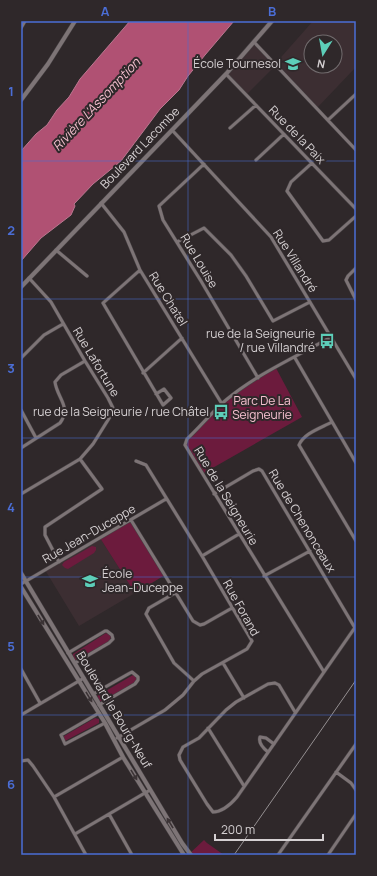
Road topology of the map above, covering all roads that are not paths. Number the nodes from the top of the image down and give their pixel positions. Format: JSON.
{"nodes":[{"id":1,"x":25,"y":21,"type":"edge"},
{"id":2,"x":75,"y":21,"type":"edge"},
{"id":3,"x":272,"y":21,"type":"edge"},
{"id":4,"x":21,"y":28,"type":"edge"},
{"id":5,"x":254,"y":42,"type":"junction"},
{"id":6,"x":226,"y":74,"type":"junction"},
{"id":7,"x":356,"y":94,"type":"edge"},
{"id":8,"x":21,"y":100,"type":"edge"},
{"id":9,"x":256,"y":105,"type":"junction"},
{"id":10,"x":328,"y":120,"type":"junction"},
{"id":11,"x":230,"y":128,"type":"dead end"},
{"id":12,"x":172,"y":130,"type":"junction"},
{"id":13,"x":284,"y":134,"type":"junction"},
{"id":14,"x":356,"y":150,"type":"edge"},
{"id":15,"x":256,"y":160,"type":"dead end"},
{"id":16,"x":204,"y":164,"type":"junction"},
{"id":17,"x":312,"y":164,"type":"junction"},
{"id":18,"x":101,"y":203,"type":"junction"},
{"id":19,"x":355,"y":207,"type":"edge"},
{"id":20,"x":356,"y":216,"type":"edge"},
{"id":21,"x":178,"y":242,"type":"junction"},
{"id":22,"x":56,"y":250,"type":"junction"},
{"id":23,"x":356,"y":268,"type":"edge"},
{"id":24,"x":140,"y":270,"type":"junction"},
{"id":25,"x":87,"y":276,"type":"dead end"},
{"id":26,"x":30,"y":278,"type":"junction"},
{"id":27,"x":21,"y":287,"type":"edge"},
{"id":28,"x":356,"y":300,"type":"edge"},
{"id":29,"x":310,"y":302,"type":"junction"},
{"id":30,"x":63,"y":324,"type":"junction"},
{"id":31,"x":182,"y":338,"type":"junction"},
{"id":32,"x":331,"y":338,"type":"junction"},
{"id":33,"x":21,"y":358,"type":"edge"},
{"id":34,"x":295,"y":358,"type":"junction"},
{"id":35,"x":85,"y":361,"type":"junction"},
{"id":36,"x":143,"y":373,"type":"junction"},
{"id":37,"x":258,"y":378,"type":"junction"},
{"id":38,"x":356,"y":379,"type":"edge"},
{"id":39,"x":156,"y":394,"type":"junction"},
{"id":40,"x":222,"y":404,"type":"junction"},
{"id":41,"x":21,"y":410,"type":"edge"},
{"id":42,"x":332,"y":422,"type":"junction"},
{"id":43,"x":36,"y":438,"type":"junction"},
{"id":44,"x":21,"y":448,"type":"edge"},
{"id":45,"x":80,"y":459,"type":"junction"},
{"id":46,"x":136,"y":462,"type":"dead end"},
{"id":47,"x":356,"y":463,"type":"edge"},
{"id":48,"x":21,"y":494,"type":"edge"},
{"id":49,"x":214,"y":494,"type":"junction"},
{"id":50,"x":166,"y":499,"type":"junction"},
{"id":51,"x":131,"y":520,"type":"junction"},
{"id":52,"x":239,"y":534,"type":"junction"},
{"id":53,"x":356,"y":541,"type":"edge"},
{"id":54,"x":310,"y":550,"type":"junction"},
{"id":55,"x":202,"y":556,"type":"junction"},
{"id":56,"x":59,"y":562,"type":"junction"},
{"id":57,"x":21,"y":573,"type":"edge"},
{"id":58,"x":264,"y":576,"type":"junction"},
{"id":59,"x":26,"y":581,"type":"junction"},
{"id":60,"x":21,"y":585,"type":"edge"},
{"id":61,"x":175,"y":593,"type":"junction"},
{"id":62,"x":232,"y":608,"type":"junction"},
{"id":63,"x":355,"y":627,"type":"edge"},
{"id":64,"x":68,"y":653,"type":"junction"},
{"id":65,"x":75,"y":663,"type":"junction"},
{"id":66,"x":223,"y":663,"type":"junction"},
{"id":67,"x":21,"y":669,"type":"edge"},
{"id":68,"x":324,"y":672,"type":"junction"},
{"id":69,"x":84,"y":678,"type":"junction"},
{"id":70,"x":194,"y":681,"type":"junction"},
{"id":71,"x":79,"y":682,"type":"junction"},
{"id":72,"x":93,"y":694,"type":"junction"},
{"id":73,"x":244,"y":698,"type":"junction"},
{"id":74,"x":40,"y":704,"type":"junction"},
{"id":75,"x":99,"y":705,"type":"junction"},
{"id":76,"x":296,"y":712,"type":"junction"},
{"id":77,"x":98,"y":713,"type":"junction"},
{"id":78,"x":21,"y":715,"type":"edge"},
{"id":79,"x":105,"y":723,"type":"junction"},
{"id":80,"x":208,"y":728,"type":"junction"},
{"id":81,"x":119,"y":737,"type":"junction"},
{"id":82,"x":114,"y":739,"type":"junction"},
{"id":83,"x":274,"y":744,"type":"junction"},
{"id":84,"x":356,"y":744,"type":"edge"},
{"id":85,"x":268,"y":752,"type":"junction"},
{"id":86,"x":123,"y":757,"type":"junction"},
{"id":87,"x":21,"y":761,"type":"edge"},
{"id":88,"x":336,"y":772,"type":"junction"},
{"id":89,"x":244,"y":786,"type":"junction"},
{"id":90,"x":150,"y":790,"type":"junction"},
{"id":91,"x":356,"y":790,"type":"edge"},
{"id":92,"x":145,"y":793,"type":"junction"},
{"id":93,"x":54,"y":797,"type":"junction"},
{"id":94,"x":109,"y":814,"type":"junction"},
{"id":95,"x":356,"y":814,"type":"edge"},
{"id":96,"x":75,"y":834,"type":"junction"},
{"id":97,"x":86,"y":855,"type":"edge"},
{"id":98,"x":132,"y":855,"type":"edge"},
{"id":99,"x":184,"y":855,"type":"edge"},
{"id":100,"x":191,"y":855,"type":"edge"},
{"id":101,"x":278,"y":855,"type":"edge"},
{"id":102,"x":328,"y":855,"type":"edge"}],
"edges":[{"from":1,"to":4,"type":"street"},
{"from":2,"to":8,"type":"street"},
{"from":3,"to":5,"type":"street","name":"Boulevard Lacombe"},
{"from":5,"to":6,"type":"street","name":"Boulevard Lacombe"},
{"from":5,"to":10,"type":"street"},
{"from":6,"to":9,"type":"street","name":"Rue de la Paix"},
{"from":6,"to":12,"type":"street","name":"Boulevard Lacombe"},
{"from":7,"to":10,"type":"street"},
{"from":9,"to":11,"type":"street"},
{"from":9,"to":13,"type":"street","name":"Rue de la Paix"},
{"from":10,"to":14,"type":"street"},
{"from":12,"to":16,"type":"street","name":"Rue Villandré"},
{"from":12,"to":18,"type":"street","name":"Boulevard Lacombe"},
{"from":13,"to":15,"type":"street"},
{"from":13,"to":17,"type":"street","name":"Rue de la Paix"},
{"from":16,"to":21,"type":"street","name":"Rue Louise"},
{"from":16,"to":29,"type":"street","name":"Rue Villandré"},
{"from":17,"to":19,"type":"street","name":"Rue de la Paix"},
{"from":17,"to":20,"type":"street"},
{"from":18,"to":22,"type":"street","name":"Boulevard Lacombe"},
{"from":18,"to":24,"type":"street","name":"Rue Chatel"},
{"from":21,"to":29,"type":"street"},
{"from":21,"to":37,"type":"street","name":"Rue Louise"},
{"from":22,"to":25,"type":"street"},
{"from":22,"to":26,"type":"street","name":"Boulevard Lacombe"},
{"from":23,"to":28,"type":"street"},
{"from":24,"to":31,"type":"street","name":"Rue Chatel"},
{"from":24,"to":36,"type":"street"},
{"from":26,"to":27,"type":"street","name":"Boulevard Lacombe"},
{"from":26,"to":30,"type":"street","name":"Rue Lafortune"},
{"from":29,"to":32,"type":"street","name":"Rue Villandré"},
{"from":30,"to":33,"type":"street"},
{"from":30,"to":35,"type":"street","name":"Rue Lafortune"},
{"from":31,"to":36,"type":"street"},
{"from":31,"to":40,"type":"street","name":"Rue Chatel"},
{"from":32,"to":34,"type":"street","name":"Rue de la Seigneurie"},
{"from":32,"to":38,"type":"street","name":"Rue Villandré"},
{"from":34,"to":37,"type":"street","name":"Rue de la Seigneurie"},
{"from":34,"to":42,"type":"street"},
{"from":35,"to":43,"type":"street"},
{"from":35,"to":45,"type":"street","name":"Rue Lafortune"},
{"from":36,"to":39,"type":"street"},
{"from":37,"to":40,"type":"street","name":"Rue de la Seigneurie"},
{"from":39,"to":39,"type":"street"},
{"from":40,"to":49,"type":"street","name":"Rue de la Seigneurie"},
{"from":41,"to":43,"type":"street"},
{"from":42,"to":47,"type":"street"},
{"from":42,"to":53,"type":"street"},
{"from":43,"to":44,"type":"street"},
{"from":45,"to":48,"type":"street","name":"Rue Lafortune"},
{"from":45,"to":56,"type":"street"},
{"from":46,"to":50,"type":"street","name":"Rue Forand"},
{"from":49,"to":52,"type":"street","name":"Rue de la Seigneurie"},
{"from":49,"to":54,"type":"street","name":"Rue de Chenonceaux"},
{"from":50,"to":51,"type":"street","name":"Rue Jean-Duceppe"},
{"from":50,"to":55,"type":"street","name":"Rue Forand"},
{"from":51,"to":56,"type":"street","name":"Rue Jean-Duceppe"},
{"from":51,"to":61,"type":"street"},
{"from":52,"to":55,"type":"street"},
{"from":52,"to":58,"type":"street","name":"Rue de la Seigneurie"},
{"from":54,"to":58,"type":"street"},
{"from":54,"to":63,"type":"street","name":"Rue de Chenonceaux"},
{"from":55,"to":62,"type":"street","name":"Rue Forand"},
{"from":56,"to":59,"type":"street","name":"Rue Jean-Duceppe"},
{"from":57,"to":59,"type":"street","name":"Boulevard le Bourg-Neuf"},
{"from":58,"to":68,"type":"street","name":"Rue de la Seigneurie"},
{"from":59,"to":60,"type":"street","name":"Rue Jean-Duceppe"},
{"from":59,"to":64,"type":"street","name":"Boulevard le Bourg-Neuf"},
{"from":60,"to":71,"type":"street","name":"Boulevard le Bourg-Neuf","one_way":true},
{"from":61,"to":62,"type":"street"},
{"from":61,"to":70,"type":"street"},
{"from":62,"to":66,"type":"street","name":"Rue Forand"},
{"from":63,"to":68,"type":"street"},
{"from":64,"to":65,"type":"street","name":"Boulevard le Bourg-Neuf"},
{"from":64,"to":65,"type":"street"},
{"from":65,"to":69,"type":"street","name":"Boulevard le Bourg-Neuf"},
{"from":66,"to":70,"type":"street","name":"Rue Forand"},
{"from":66,"to":73,"type":"street"},
{"from":67,"to":74,"type":"street"},
{"from":68,"to":76,"type":"street"},
{"from":69,"to":71,"type":"street"},
{"from":69,"to":72,"type":"street","name":"Boulevard le Bourg-Neuf"},
{"from":70,"to":81,"type":"street","name":"Rue Forand"},
{"from":71,"to":74,"type":"street"},
{"from":71,"to":77,"type":"street","name":"Boulevard le Bourg-Neuf","one_way":true},
{"from":72,"to":75,"type":"street","name":"Boulevard le Bourg-Neuf"},
{"from":72,"to":75,"type":"street"},
{"from":73,"to":76,"type":"street"},
{"from":73,"to":80,"type":"street"},
{"from":74,"to":78,"type":"street"},
{"from":75,"to":81,"type":"street","name":"Boulevard le Bourg-Neuf"},
{"from":76,"to":83,"type":"street"},
{"from":77,"to":79,"type":"street","name":"Boulevard le Bourg-Neuf"},
{"from":77,"to":79,"type":"street"},
{"from":79,"to":82,"type":"street","name":"Boulevard le Bourg-Neuf"},
{"from":80,"to":89,"type":"street"},
{"from":80,"to":89,"type":"street"},
{"from":81,"to":82,"type":"street","name":"Rue Forand"},
{"from":81,"to":90,"type":"street","name":"Boulevard le Bourg-Neuf"},
{"from":82,"to":86,"type":"street","name":"Boulevard le Bourg-Neuf"},
{"from":83,"to":85,"type":"street"},
{"from":83,"to":85,"type":"street"},
{"from":84,"to":88,"type":"street"},
{"from":85,"to":89,"type":"street"},
{"from":86,"to":92,"type":"street","name":"Boulevard le Bourg-Neuf","one_way":true},
{"from":86,"to":93,"type":"street"},
{"from":87,"to":93,"type":"street"},
{"from":88,"to":91,"type":"street"},
{"from":88,"to":101,"type":"street"},
{"from":90,"to":92,"type":"street"},
{"from":100,"to":90,"type":"street","name":"Boulevard le Bourg-Neuf","one_way":true},
{"from":92,"to":94,"type":"street"},
{"from":92,"to":99,"type":"street","name":"Boulevard le Bourg-Neuf"},
{"from":93,"to":96,"type":"street"},
{"from":94,"to":96,"type":"street"},
{"from":94,"to":98,"type":"street"},
{"from":95,"to":102,"type":"street"},
{"from":96,"to":97,"type":"street"}]}
